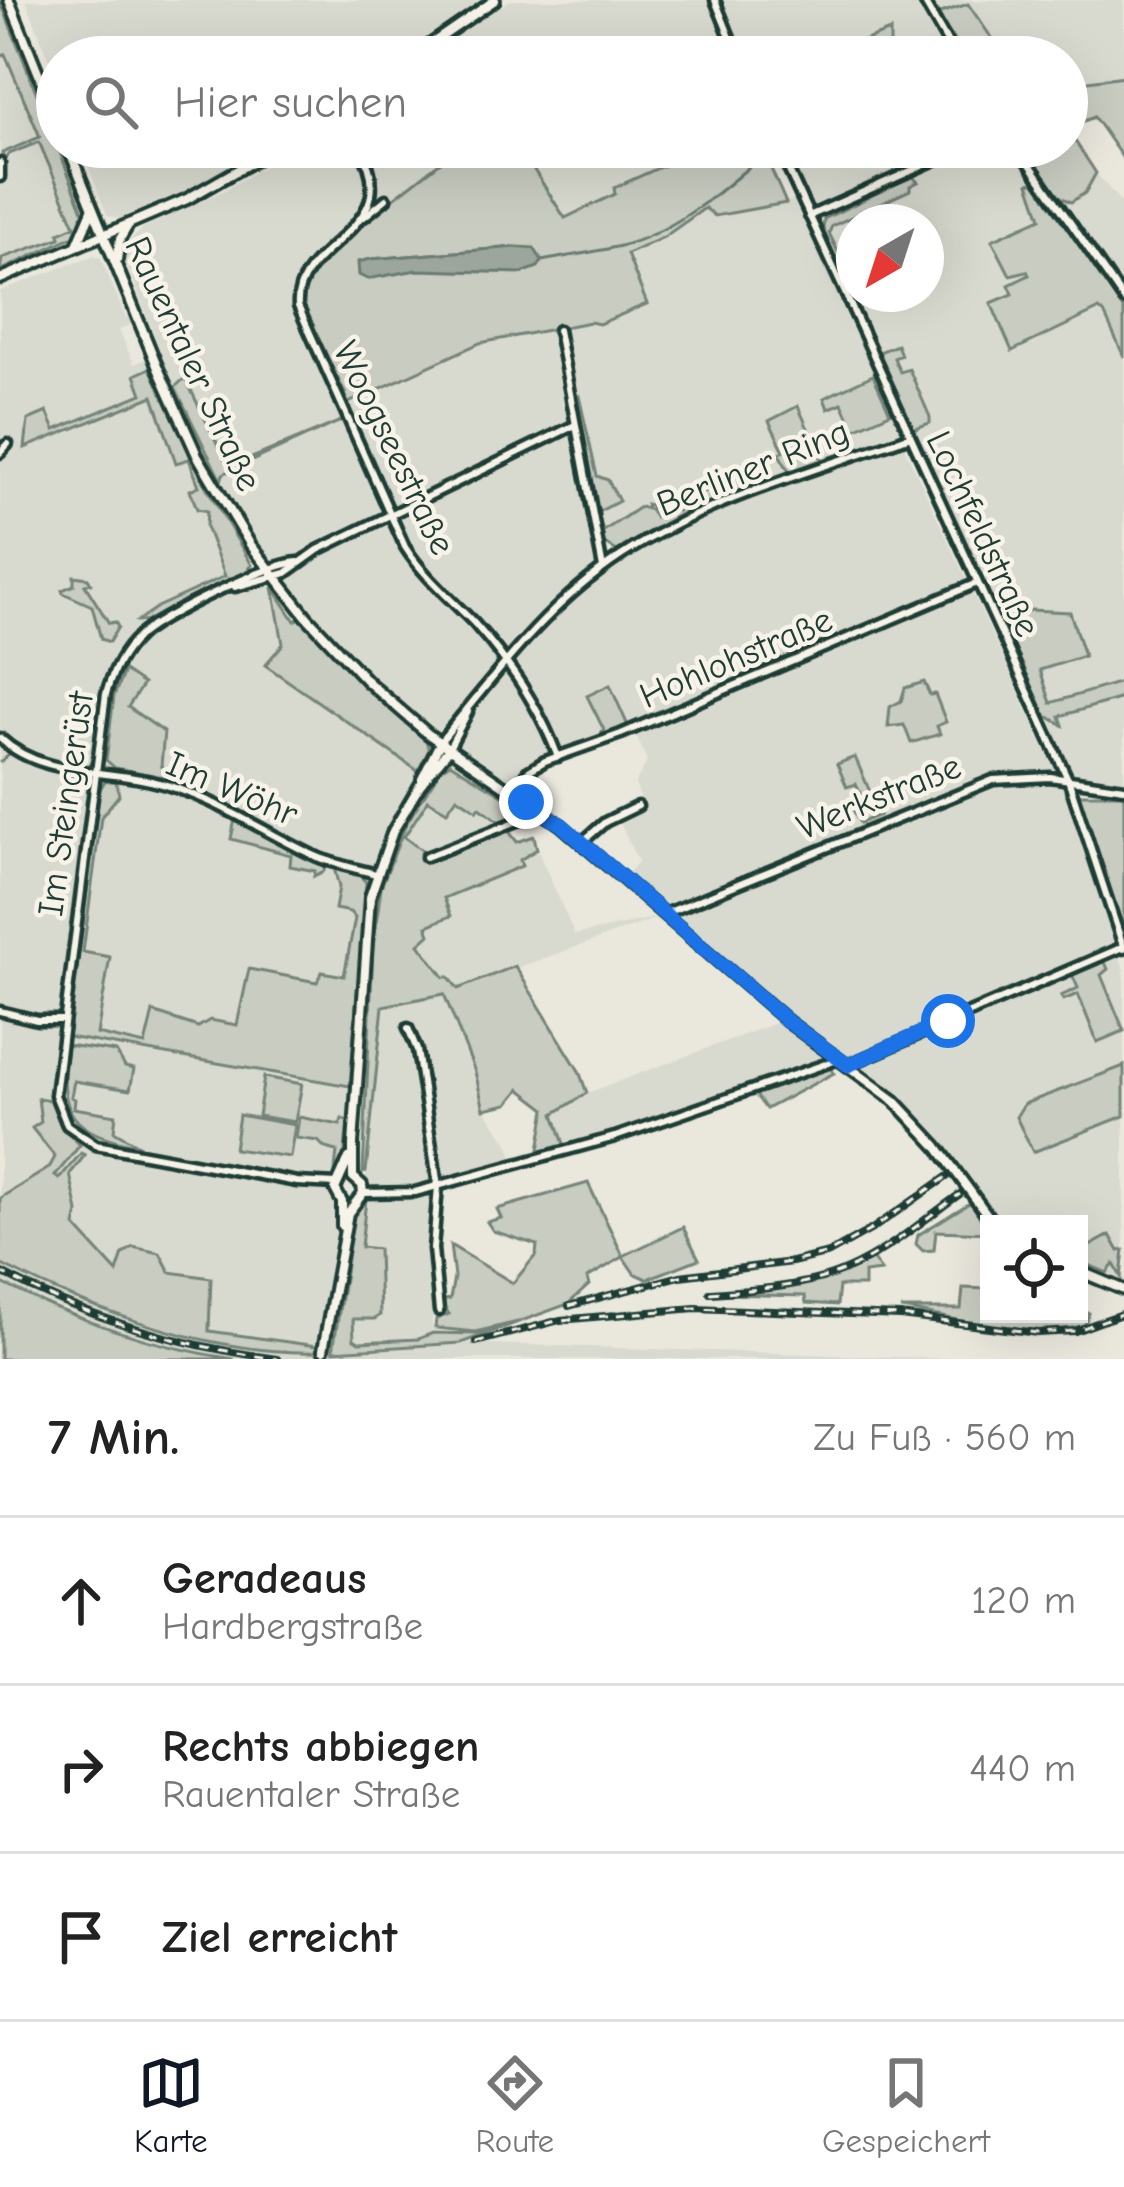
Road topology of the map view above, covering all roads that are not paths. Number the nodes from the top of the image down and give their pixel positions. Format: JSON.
{"nodes":[{"id":1,"x":9,"y":0,"type":"edge"},
{"id":2,"x":495,"y":0,"type":"edge"},
{"id":3,"x":715,"y":0,"type":"edge"},
{"id":4,"x":923,"y":0,"type":"edge"},
{"id":5,"x":443,"y":36,"type":"edge"},
{"id":6,"x":730,"y":36,"type":"edge"},
{"id":7,"x":944,"y":36,"type":"edge"},
{"id":8,"x":36,"y":67,"type":"edge"},
{"id":9,"x":0,"y":163,"type":"edge"},
{"id":10,"x":76,"y":168,"type":"edge"},
{"id":11,"x":243,"y":168,"type":"edge"},
{"id":12,"x":365,"y":168,"type":"edge"},
{"id":13,"x":787,"y":168,"type":"edge"},
{"id":14,"x":918,"y":168,"type":"edge"},
{"id":15,"x":1033,"y":168,"type":"edge"},
{"id":16,"x":0,"y":176,"type":"edge"},
{"id":17,"x":386,"y":200,"type":"dead end"},
{"id":18,"x":92,"y":208,"type":"junction"},
{"id":19,"x":809,"y":217,"type":"junction"},
{"id":20,"x":362,"y":220,"type":"junction"},
{"id":21,"x":130,"y":223,"type":"junction"},
{"id":22,"x":104,"y":234,"type":"junction"},
{"id":23,"x":76,"y":247,"type":"junction"},
{"id":24,"x":116,"y":266,"type":"junction"},
{"id":25,"x":0,"y":279,"type":"edge"},
{"id":26,"x":1124,"y":299,"type":"edge"},
{"id":27,"x":558,"y":330,"type":"dead end"},
{"id":28,"x":573,"y":426,"type":"junction"},
{"id":29,"x":908,"y":437,"type":"junction"},
{"id":30,"x":8,"y":444,"type":"dead end"},
{"id":31,"x":0,"y":453,"type":"edge"},
{"id":32,"x":390,"y":517,"type":"junction"},
{"id":33,"x":298,"y":562,"type":"junction"},
{"id":34,"x":268,"y":568,"type":"junction"},
{"id":35,"x":603,"y":568,"type":"junction"},
{"id":36,"x":275,"y":578,"type":"junction"},
{"id":37,"x":976,"y":583,"type":"junction"},
{"id":38,"x":231,"y":587,"type":"junction"},
{"id":39,"x":506,"y":664,"type":"junction"},
{"id":40,"x":0,"y":738,"type":"edge"},
{"id":41,"x":444,"y":746,"type":"junction"},
{"id":42,"x":558,"y":757,"type":"junction"},
{"id":43,"x":96,"y":771,"type":"junction"},
{"id":44,"x":1068,"y":778,"type":"junction"},
{"id":45,"x":519,"y":783,"type":"dead end"},
{"id":46,"x":1124,"y":788,"type":"edge"},
{"id":47,"x":638,"y":806,"type":"dead end"},
{"id":48,"x":543,"y":812,"type":"junction"},
{"id":49,"x":581,"y":842,"type":"junction"},
{"id":50,"x":425,"y":857,"type":"dead end"},
{"id":51,"x":376,"y":874,"type":"junction"},
{"id":52,"x":664,"y":914,"type":"junction"},
{"id":53,"x":1124,"y":948,"type":"edge"},
{"id":54,"x":0,"y":1011,"type":"edge"},
{"id":55,"x":63,"y":1020,"type":"junction"},
{"id":56,"x":408,"y":1028,"type":"dead end"},
{"id":57,"x":844,"y":1062,"type":"junction"},
{"id":58,"x":438,"y":1186,"type":"junction"},
{"id":59,"x":344,"y":1190,"type":"junction"},
{"id":60,"x":363,"y":1193,"type":"junction"},
{"id":61,"x":987,"y":1215,"type":"edge"},
{"id":62,"x":1088,"y":1275,"type":"edge"},
{"id":63,"x":1124,"y":1290,"type":"edge"},
{"id":64,"x":439,"y":1311,"type":"dead end"},
{"id":65,"x":323,"y":1350,"type":"dead end"}],
"edges":[{"from":1,"to":8,"type":"street"},
{"from":2,"to":5,"type":"street"},
{"from":3,"to":6,"type":"street"},
{"from":4,"to":7,"type":"street"},
{"from":9,"to":16,"type":"street"},
{"from":10,"to":18,"type":"street","name":"Rauentaler Straße"},
{"from":11,"to":21,"type":"street"},
{"from":12,"to":20,"type":"street"},
{"from":13,"to":19,"type":"street","name":"Lochfeldstraße"},
{"from":14,"to":19,"type":"street"},
{"from":15,"to":26,"type":"street"},
{"from":17,"to":20,"type":"street","name":"Woogseestraße"},
{"from":18,"to":22,"type":"street","name":"Rauentaler Straße"},
{"from":18,"to":23,"type":"street"},
{"from":19,"to":29,"type":"street","name":"Lochfeldstraße"},
{"from":20,"to":32,"type":"street","name":"Woogseestraße"},
{"from":21,"to":22,"type":"street"},
{"from":21,"to":24,"type":"street"},
{"from":22,"to":23,"type":"street"},
{"from":22,"to":24,"type":"street","name":"Rauentaler Straße"},
{"from":23,"to":25,"type":"street"},
{"from":24,"to":34,"type":"street","name":"Rauentaler Straße"},
{"from":27,"to":28,"type":"street"},
{"from":28,"to":32,"type":"street"},
{"from":28,"to":35,"type":"street"},
{"from":29,"to":35,"type":"street","name":"Berliner Ring"},
{"from":29,"to":37,"type":"street","name":"Lochfeldstraße"},
{"from":30,"to":31,"type":"street"},
{"from":32,"to":33,"type":"street"},
{"from":32,"to":39,"type":"street","name":"Woogseestraße"},
{"from":33,"to":34,"type":"street","name":"Im Steingerüst"},
{"from":33,"to":36,"type":"street"},
{"from":34,"to":36,"type":"street","name":"Rauentaler Straße"},
{"from":34,"to":38,"type":"street","name":"Im Steingerüst"},
{"from":35,"to":39,"type":"street","name":"Berliner Ring"},
{"from":36,"to":38,"type":"street","name":"Im Steingerüst"},
{"from":36,"to":41,"type":"street","name":"Rauentaler Straße"},
{"from":37,"to":42,"type":"street","name":"Hohlohstraße"},
{"from":37,"to":44,"type":"street","name":"Lochfeldstraße"},
{"from":38,"to":43,"type":"street","name":"Im Steingerüst"},
{"from":39,"to":41,"type":"street","name":"Berliner Ring"},
{"from":39,"to":42,"type":"street","name":"Woogseestraße"},
{"from":40,"to":43,"type":"street","name":"Im Wöhr"},
{"from":41,"to":48,"type":"street","name":"Rauentaler Straße"},
{"from":41,"to":51,"type":"street","name":"Berliner Ring"},
{"from":42,"to":45,"type":"street","name":"Hohlohstraße"},
{"from":43,"to":51,"type":"street","name":"Im Wöhr"},
{"from":43,"to":55,"type":"street","name":"Im Steingerüst"},
{"from":44,"to":46,"type":"street","name":"Werkstraße"},
{"from":44,"to":52,"type":"street","name":"Werkstraße"},
{"from":44,"to":53,"type":"street","name":"Lochfeldstraße"},
{"from":47,"to":49,"type":"street"},
{"from":48,"to":49,"type":"street","name":"Rauentaler Straße"},
{"from":48,"to":50,"type":"street"},
{"from":49,"to":52,"type":"street","name":"Rauentaler Straße"},
{"from":51,"to":59,"type":"street","name":"Berliner Ring"},
{"from":52,"to":57,"type":"street","name":"Rauentaler Straße"},
{"from":53,"to":57,"type":"street"},
{"from":54,"to":55,"type":"street"},
{"from":55,"to":59,"type":"street","name":"Im Steingerüst"},
{"from":56,"to":58,"type":"street"},
{"from":57,"to":58,"type":"street"},
{"from":57,"to":61,"type":"street","name":"Rauentaler Straße"},
{"from":58,"to":60,"type":"street"},
{"from":58,"to":64,"type":"street"},
{"from":59,"to":60,"type":"street"},
{"from":59,"to":60,"type":"street"},
{"from":59,"to":65,"type":"street","name":"Berliner Ring"},
{"from":62,"to":63,"type":"street"}]}
